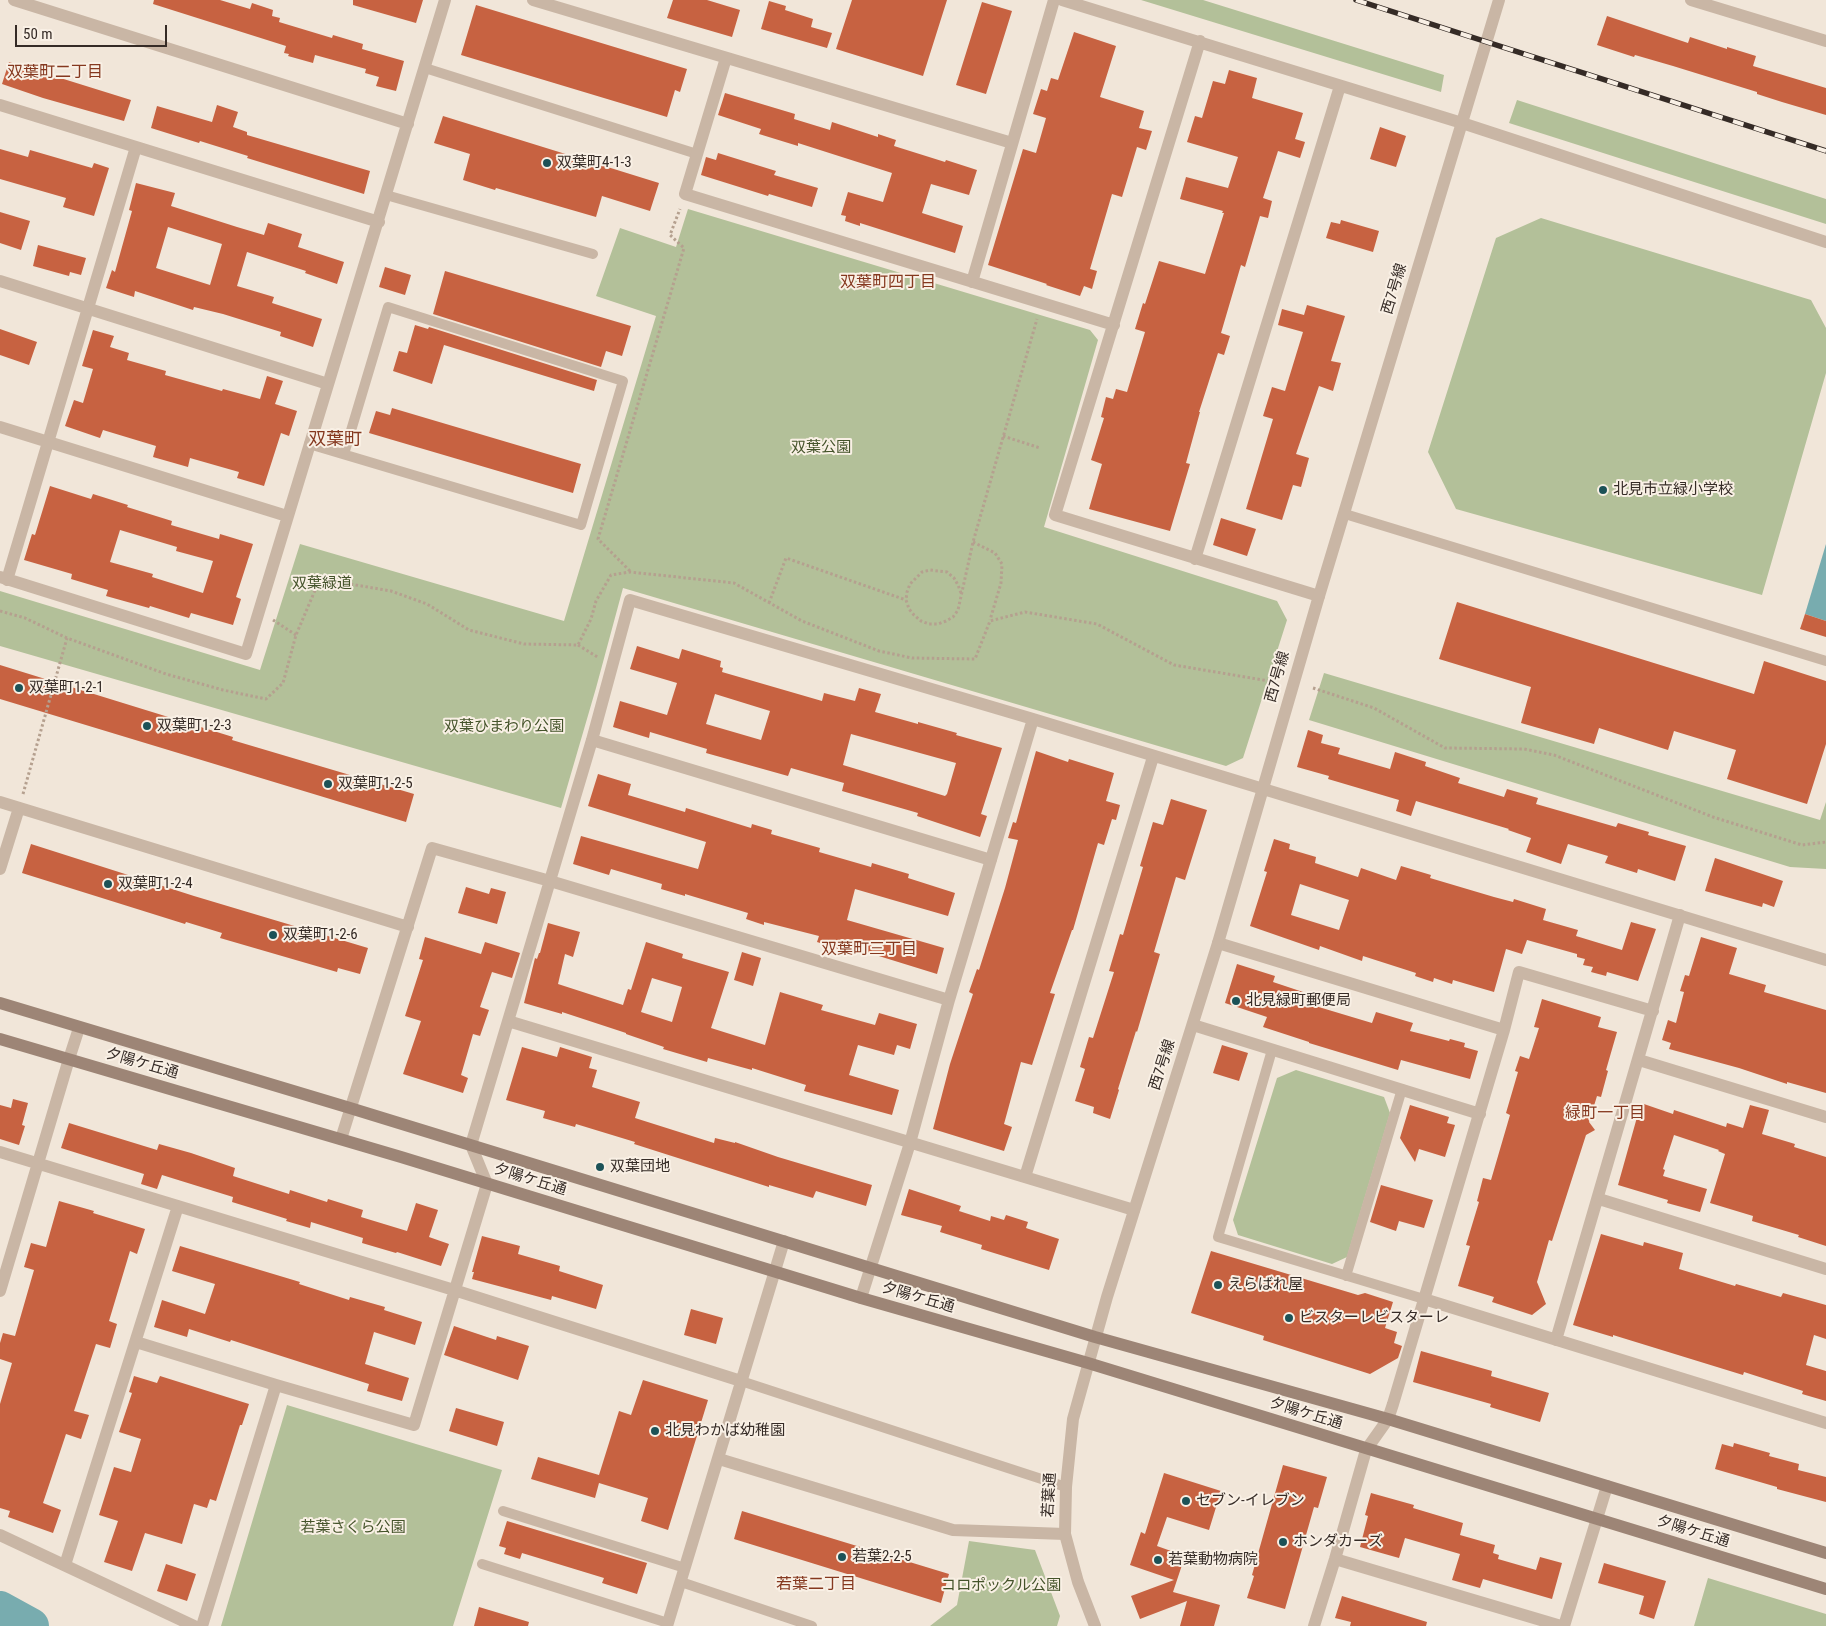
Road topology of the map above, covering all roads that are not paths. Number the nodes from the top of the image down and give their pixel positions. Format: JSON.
{"nodes":[{"id":1,"x":14,"y":0,"type":"edge"},
{"id":2,"x":445,"y":0,"type":"edge"},
{"id":3,"x":533,"y":0,"type":"edge"},
{"id":4,"x":1054,"y":0,"type":"edge"},
{"id":5,"x":1062,"y":0,"type":"edge"},
{"id":6,"x":1499,"y":0,"type":"edge"},
{"id":7,"x":1691,"y":0,"type":"edge"},
{"id":8,"x":54,"y":6,"type":"edge"},
{"id":9,"x":1200,"y":41,"type":"junction"},
{"id":10,"x":1826,"y":41,"type":"edge"},
{"id":11,"x":726,"y":58,"type":"junction"},
{"id":12,"x":425,"y":68,"type":"junction"},
{"id":13,"x":1340,"y":86,"type":"junction"},
{"id":14,"x":0,"y":105,"type":"edge"},
{"id":15,"x":1462,"y":123,"type":"junction"},
{"id":16,"x":408,"y":124,"type":"junction"},
{"id":17,"x":1012,"y":143,"type":"junction"},
{"id":18,"x":136,"y":147,"type":"junction"},
{"id":19,"x":697,"y":154,"type":"junction"},
{"id":20,"x":386,"y":195,"type":"junction"},
{"id":21,"x":378,"y":222,"type":"junction"},
{"id":22,"x":1826,"y":242,"type":"edge"},
{"id":23,"x":593,"y":254,"type":"dead end"},
{"id":24,"x":0,"y":281,"type":"edge"},
{"id":25,"x":972,"y":282,"type":"junction"},
{"id":26,"x":89,"y":308,"type":"junction"},
{"id":27,"x":1114,"y":325,"type":"junction"},
{"id":28,"x":328,"y":384,"type":"junction"},
{"id":29,"x":0,"y":427,"type":"edge"},
{"id":30,"x":48,"y":441,"type":"junction"},
{"id":31,"x":310,"y":444,"type":"junction"},
{"id":32,"x":344,"y":454,"type":"junction"},
{"id":33,"x":1345,"y":514,"type":"junction"},
{"id":34,"x":287,"y":516,"type":"junction"},
{"id":35,"x":1196,"y":559,"type":"junction"},
{"id":36,"x":4,"y":578,"type":"edge"},
{"id":37,"x":1319,"y":596,"type":"junction"},
{"id":38,"x":1826,"y":661,"type":"edge"},
{"id":39,"x":1033,"y":719,"type":"junction"},
{"id":40,"x":592,"y":740,"type":"junction"},
{"id":41,"x":1153,"y":757,"type":"junction"},
{"id":42,"x":1262,"y":790,"type":"junction"},
{"id":43,"x":0,"y":802,"type":"edge"},
{"id":44,"x":18,"y":808,"type":"junction"},
{"id":45,"x":991,"y":860,"type":"junction"},
{"id":46,"x":0,"y":869,"type":"edge"},
{"id":47,"x":550,"y":881,"type":"junction"},
{"id":48,"x":1680,"y":915,"type":"junction"},
{"id":49,"x":408,"y":927,"type":"junction"},
{"id":50,"x":1218,"y":943,"type":"junction"},
{"id":51,"x":1826,"y":960,"type":"edge"},
{"id":52,"x":949,"y":1000,"type":"junction"},
{"id":53,"x":0,"y":1003,"type":"edge"},
{"id":54,"x":1653,"y":1012,"type":"junction"},
{"id":55,"x":508,"y":1021,"type":"junction"},
{"id":56,"x":1193,"y":1026,"type":"junction"},
{"id":57,"x":80,"y":1028,"type":"junction"},
{"id":58,"x":1504,"y":1030,"type":"junction"},
{"id":59,"x":0,"y":1039,"type":"edge"},
{"id":60,"x":1272,"y":1050,"type":"junction"},
{"id":61,"x":69,"y":1059,"type":"junction"},
{"id":62,"x":1639,"y":1060,"type":"junction"},
{"id":63,"x":1402,"y":1089,"type":"junction"},
{"id":64,"x":350,"y":1108,"type":"junction"},
{"id":65,"x":1480,"y":1114,"type":"junction"},
{"id":66,"x":1826,"y":1116,"type":"edge"},
{"id":67,"x":341,"y":1139,"type":"junction"},
{"id":68,"x":910,"y":1143,"type":"junction"},
{"id":69,"x":471,"y":1145,"type":"junction"},
{"id":70,"x":0,"y":1152,"type":"edge"},
{"id":71,"x":38,"y":1163,"type":"junction"},
{"id":72,"x":1025,"y":1177,"type":"junction"},
{"id":73,"x":487,"y":1184,"type":"junction"},
{"id":74,"x":1599,"y":1199,"type":"junction"},
{"id":75,"x":178,"y":1206,"type":"junction"},
{"id":76,"x":1134,"y":1210,"type":"junction"},
{"id":77,"x":784,"y":1241,"type":"junction"},
{"id":78,"x":870,"y":1268,"type":"junction"},
{"id":79,"x":1826,"y":1269,"type":"edge"},
{"id":80,"x":774,"y":1272,"type":"junction"},
{"id":81,"x":1346,"y":1276,"type":"junction"},
{"id":82,"x":454,"y":1290,"type":"junction"},
{"id":83,"x":0,"y":1292,"type":"edge"},
{"id":84,"x":861,"y":1298,"type":"junction"},
{"id":85,"x":1424,"y":1299,"type":"junction"},
{"id":86,"x":1095,"y":1337,"type":"junction"},
{"id":87,"x":1556,"y":1340,"type":"junction"},
{"id":88,"x":136,"y":1342,"type":"junction"},
{"id":89,"x":1088,"y":1364,"type":"junction"},
{"id":90,"x":741,"y":1381,"type":"junction"},
{"id":91,"x":276,"y":1385,"type":"junction"},
{"id":92,"x":1388,"y":1419,"type":"junction"},
{"id":93,"x":1826,"y":1423,"type":"edge"},
{"id":94,"x":1366,"y":1450,"type":"junction"},
{"id":95,"x":719,"y":1459,"type":"junction"},
{"id":96,"x":1607,"y":1486,"type":"junction"},
{"id":97,"x":1066,"y":1487,"type":"junction"},
{"id":98,"x":503,"y":1512,"type":"dead end"},
{"id":99,"x":1597,"y":1520,"type":"junction"},
{"id":100,"x":1065,"y":1534,"type":"junction"},
{"id":101,"x":0,"y":1535,"type":"edge"},
{"id":102,"x":1826,"y":1553,"type":"edge"},
{"id":103,"x":1335,"y":1559,"type":"junction"},
{"id":104,"x":482,"y":1564,"type":"dead end"},
{"id":105,"x":65,"y":1565,"type":"junction"},
{"id":106,"x":685,"y":1568,"type":"junction"},
{"id":107,"x":680,"y":1582,"type":"junction"},
{"id":108,"x":1826,"y":1589,"type":"edge"},
{"id":109,"x":667,"y":1624,"type":"edge"},
{"id":110,"x":194,"y":1626,"type":"edge"},
{"id":111,"x":202,"y":1626,"type":"edge"},
{"id":112,"x":812,"y":1626,"type":"edge"},
{"id":113,"x":1096,"y":1626,"type":"edge"},
{"id":114,"x":1314,"y":1626,"type":"edge"},
{"id":115,"x":1562,"y":1626,"type":"edge"}],
"edges":[{"from":1,"to":8,"type":"street"},
{"from":2,"to":12,"type":"street"},
{"from":3,"to":11,"type":"street"},
{"from":4,"to":17,"type":"street"},
{"from":5,"to":9,"type":"street"},
{"from":6,"to":15,"type":"street","name":"西7号線"},
{"from":7,"to":10,"type":"street"},
{"from":8,"to":16,"type":"street"},
{"from":9,"to":13,"type":"street"},
{"from":9,"to":27,"type":"street"},
{"from":11,"to":17,"type":"street"},
{"from":11,"to":19,"type":"street"},
{"from":12,"to":16,"type":"street"},
{"from":12,"to":19,"type":"lane"},
{"from":13,"to":15,"type":"street"},
{"from":13,"to":35,"type":"street"},
{"from":14,"to":18,"type":"street"},
{"from":15,"to":22,"type":"street"},
{"from":15,"to":33,"type":"street","name":"西7号線"},
{"from":16,"to":20,"type":"street"},
{"from":17,"to":25,"type":"street"},
{"from":18,"to":21,"type":"street"},
{"from":18,"to":26,"type":"street"},
{"from":19,"to":25,"type":"street"},
{"from":20,"to":21,"type":"street"},
{"from":20,"to":23,"type":"lane"},
{"from":21,"to":28,"type":"street"},
{"from":24,"to":26,"type":"street"},
{"from":25,"to":27,"type":"street"},
{"from":26,"to":28,"type":"street"},
{"from":26,"to":30,"type":"street"},
{"from":27,"to":35,"type":"street"},
{"from":28,"to":31,"type":"street"},
{"from":29,"to":30,"type":"street"},
{"from":30,"to":34,"type":"street"},
{"from":30,"to":36,"type":"street"},
{"from":31,"to":32,"type":"lane"},
{"from":31,"to":34,"type":"street"},
{"from":32,"to":32,"type":"lane"},
{"from":33,"to":37,"type":"street","name":"西7号線"},
{"from":33,"to":38,"type":"lane"},
{"from":34,"to":36,"type":"street"},
{"from":35,"to":37,"type":"street"},
{"from":37,"to":42,"type":"street","name":"西7号線"},
{"from":39,"to":40,"type":"street"},
{"from":39,"to":41,"type":"street"},
{"from":39,"to":45,"type":"street"},
{"from":40,"to":45,"type":"street"},
{"from":40,"to":47,"type":"street"},
{"from":41,"to":42,"type":"street"},
{"from":41,"to":72,"type":"street"},
{"from":42,"to":48,"type":"street"},
{"from":42,"to":50,"type":"street","name":"西7号線"},
{"from":43,"to":44,"type":"street"},
{"from":44,"to":46,"type":"street"},
{"from":44,"to":49,"type":"street"},
{"from":45,"to":52,"type":"street"},
{"from":47,"to":49,"type":"street"},
{"from":47,"to":52,"type":"street"},
{"from":47,"to":55,"type":"street"},
{"from":48,"to":51,"type":"street"},
{"from":48,"to":54,"type":"street"},
{"from":49,"to":64,"type":"street"},
{"from":50,"to":56,"type":"street","name":"西7号線"},
{"from":50,"to":58,"type":"street"},
{"from":52,"to":68,"type":"street"},
{"from":53,"to":57,"type":"main road","name":"夕陽ケ丘通"},
{"from":54,"to":58,"type":"street"},
{"from":54,"to":62,"type":"street"},
{"from":55,"to":68,"type":"street"},
{"from":55,"to":69,"type":"street"},
{"from":56,"to":60,"type":"street"},
{"from":56,"to":76,"type":"street","name":"西7号線"},
{"from":57,"to":61,"type":"street"},
{"from":57,"to":64,"type":"main road","name":"夕陽ケ丘通"},
{"from":58,"to":65,"type":"street"},
{"from":59,"to":61,"type":"main road","name":"夕陽ケ丘通"},
{"from":60,"to":63,"type":"street"},
{"from":60,"to":81,"type":"lane"},
{"from":61,"to":67,"type":"main road","name":"夕陽ケ丘通"},
{"from":61,"to":71,"type":"street"},
{"from":62,"to":66,"type":"street"},
{"from":62,"to":74,"type":"street"},
{"from":63,"to":65,"type":"street"},
{"from":63,"to":81,"type":"lane"},
{"from":64,"to":67,"type":"street"},
{"from":64,"to":69,"type":"main road","name":"夕陽ケ丘通"},
{"from":65,"to":85,"type":"street"},
{"from":67,"to":73,"type":"main road","name":"夕陽ケ丘通"},
{"from":68,"to":72,"type":"street"},
{"from":68,"to":78,"type":"street"},
{"from":69,"to":73,"type":"street"},
{"from":69,"to":77,"type":"main road","name":"夕陽ケ丘通"},
{"from":70,"to":71,"type":"street"},
{"from":71,"to":75,"type":"street"},
{"from":71,"to":83,"type":"street"},
{"from":72,"to":76,"type":"street"},
{"from":73,"to":80,"type":"main road","name":"夕陽ケ丘通"},
{"from":73,"to":82,"type":"street"},
{"from":74,"to":79,"type":"street"},
{"from":74,"to":87,"type":"street"},
{"from":75,"to":82,"type":"street"},
{"from":75,"to":88,"type":"street"},
{"from":76,"to":86,"type":"street","name":"西7号線"},
{"from":77,"to":78,"type":"main road","name":"夕陽ケ丘通"},
{"from":77,"to":80,"type":"street"},
{"from":78,"to":84,"type":"street"},
{"from":78,"to":86,"type":"main road","name":"夕陽ケ丘通"},
{"from":80,"to":84,"type":"main road","name":"夕陽ケ丘通"},
{"from":80,"to":90,"type":"street"},
{"from":81,"to":85,"type":"lane"},
{"from":82,"to":90,"type":"street"},
{"from":82,"to":91,"type":"street"},
{"from":84,"to":89,"type":"main road","name":"夕陽ケ丘通"},
{"from":85,"to":87,"type":"street"},
{"from":85,"to":92,"type":"street"},
{"from":86,"to":89,"type":"street","name":"西7号線"},
{"from":86,"to":92,"type":"main road","name":"夕陽ケ丘通"},
{"from":87,"to":93,"type":"street"},
{"from":88,"to":91,"type":"street"},
{"from":88,"to":105,"type":"street"},
{"from":89,"to":94,"type":"main road","name":"夕陽ケ丘通"},
{"from":89,"to":97,"type":"street","name":"若葉通"},
{"from":90,"to":95,"type":"street"},
{"from":90,"to":97,"type":"lane"},
{"from":91,"to":111,"type":"street"},
{"from":92,"to":94,"type":"street"},
{"from":92,"to":96,"type":"main road","name":"夕陽ケ丘通"},
{"from":94,"to":99,"type":"main road","name":"夕陽ケ丘通"},
{"from":94,"to":103,"type":"street"},
{"from":95,"to":100,"type":"street"},
{"from":95,"to":106,"type":"street"},
{"from":96,"to":99,"type":"street"},
{"from":96,"to":102,"type":"main road","name":"夕陽ケ丘通"},
{"from":97,"to":100,"type":"street","name":"若葉通"},
{"from":98,"to":106,"type":"lane"},
{"from":99,"to":108,"type":"main road","name":"夕陽ケ丘通"},
{"from":99,"to":115,"type":"street"},
{"from":100,"to":113,"type":"street","name":"若葉通"},
{"from":101,"to":105,"type":"street"},
{"from":103,"to":114,"type":"street"},
{"from":103,"to":115,"type":"street"},
{"from":104,"to":109,"type":"lane"},
{"from":105,"to":110,"type":"street"},
{"from":106,"to":107,"type":"street"},
{"from":107,"to":109,"type":"street"},
{"from":107,"to":112,"type":"lane"}]}
